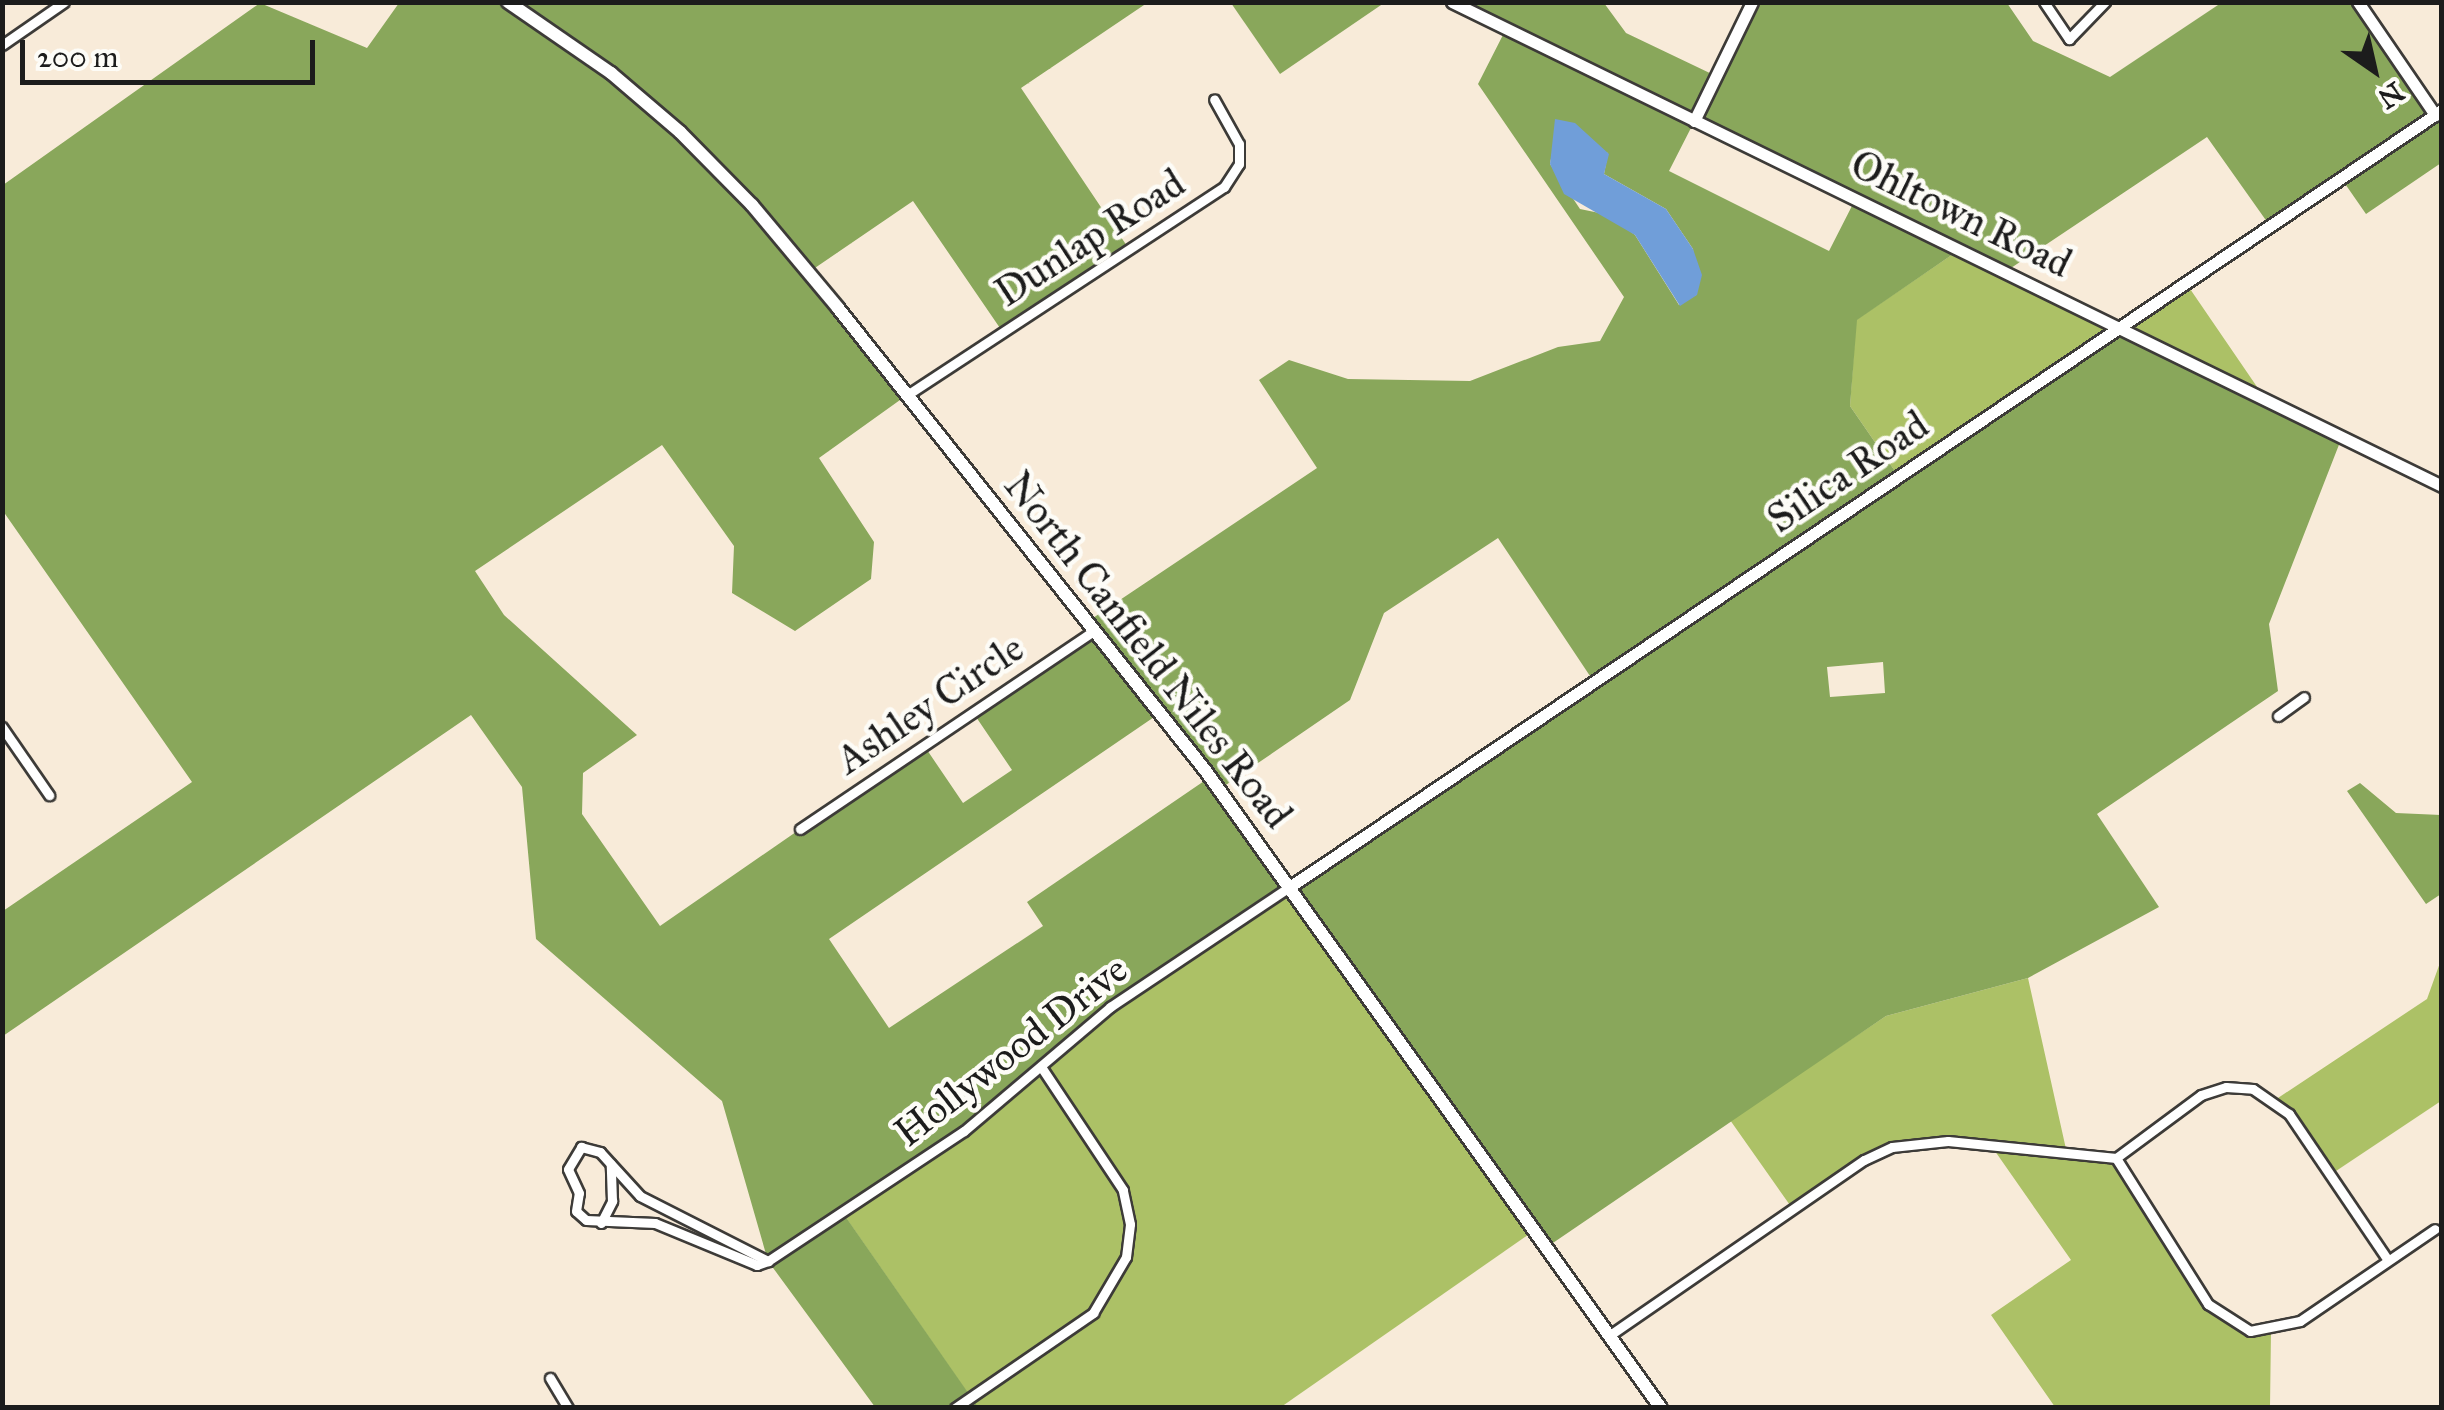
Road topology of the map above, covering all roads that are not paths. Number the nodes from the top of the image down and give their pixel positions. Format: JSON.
{"nodes":[{"id":1,"x":64,"y":2,"type":"edge"},
{"id":2,"x":508,"y":2,"type":"edge"},
{"id":3,"x":1452,"y":2,"type":"edge"},
{"id":4,"x":1752,"y":2,"type":"edge"},
{"id":5,"x":2044,"y":2,"type":"edge"},
{"id":6,"x":2105,"y":2,"type":"edge"},
{"id":7,"x":2358,"y":2,"type":"edge"},
{"id":8,"x":2,"y":46,"type":"edge"},
{"id":9,"x":1214,"y":98,"type":"dead end"},
{"id":10,"x":2438,"y":112,"type":"edge"},
{"id":11,"x":1694,"y":121,"type":"junction"},
{"id":12,"x":2120,"y":328,"type":"junction"},
{"id":13,"x":907,"y":396,"type":"junction"},
{"id":14,"x":2442,"y":486,"type":"edge"},
{"id":15,"x":1094,"y":631,"type":"junction"},
{"id":16,"x":2304,"y":697,"type":"dead end"},
{"id":17,"x":2278,"y":716,"type":"dead end"},
{"id":18,"x":2,"y":726,"type":"edge"},
{"id":19,"x":50,"y":796,"type":"dead end"},
{"id":20,"x":800,"y":829,"type":"dead end"},
{"id":21,"x":1291,"y":886,"type":"junction"},
{"id":22,"x":1042,"y":1068,"type":"junction"},
{"id":23,"x":2116,"y":1158,"type":"junction"},
{"id":24,"x":610,"y":1161,"type":"junction"},
{"id":25,"x":600,"y":1223,"type":"junction"},
{"id":26,"x":2435,"y":1229,"type":"dead end"},
{"id":27,"x":2388,"y":1260,"type":"junction"},
{"id":28,"x":768,"y":1262,"type":"junction"},
{"id":29,"x":1610,"y":1335,"type":"junction"},
{"id":30,"x":550,"y":1378,"type":"dead end"},
{"id":31,"x":568,"y":1408,"type":"edge"},
{"id":32,"x":955,"y":1408,"type":"edge"},
{"id":33,"x":1660,"y":1408,"type":"edge"}],
"edges":[{"from":1,"to":8,"type":"street"},
{"from":2,"to":13,"type":"main road","name":"North Canfield Niles Road"},
{"from":3,"to":11,"type":"street","name":"Ohltown Road"},
{"from":4,"to":11,"type":"street"},
{"from":5,"to":6,"type":"street"},
{"from":7,"to":10,"type":"street"},
{"from":9,"to":13,"type":"street","name":"Dunlap Road"},
{"from":10,"to":12,"type":"street","name":"Silica Road"},
{"from":11,"to":12,"type":"street","name":"Ohltown Road"},
{"from":12,"to":14,"type":"street","name":"Ohltown Road"},
{"from":12,"to":21,"type":"street","name":"Silica Road"},
{"from":13,"to":15,"type":"main road","name":"North Canfield Niles Road"},
{"from":15,"to":20,"type":"street","name":"Ashley Circle"},
{"from":15,"to":21,"type":"main road","name":"North Canfield Niles Road"},
{"from":16,"to":17,"type":"street"},
{"from":18,"to":19,"type":"street"},
{"from":21,"to":22,"type":"street","name":"Hollywood Drive"},
{"from":21,"to":29,"type":"main road","name":"North Canfield Niles Road"},
{"from":22,"to":28,"type":"street","name":"Hollywood Drive"},
{"from":22,"to":32,"type":"street"},
{"from":23,"to":27,"type":"street"},
{"from":23,"to":27,"type":"street"},
{"from":23,"to":29,"type":"street"},
{"from":24,"to":25,"type":"street"},
{"from":24,"to":25,"type":"street"},
{"from":24,"to":28,"type":"street"},
{"from":25,"to":28,"type":"street"},
{"from":26,"to":27,"type":"street"},
{"from":29,"to":33,"type":"main road","name":"North Canfield Niles Road"},
{"from":30,"to":31,"type":"street"}]}
